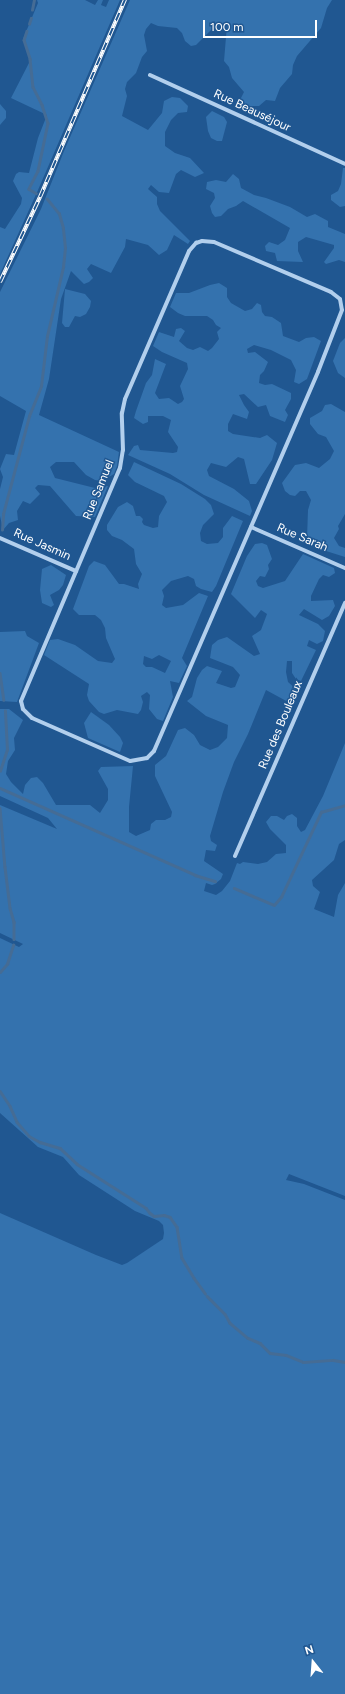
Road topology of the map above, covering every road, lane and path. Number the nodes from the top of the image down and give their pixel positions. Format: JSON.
{"nodes":[{"id":1,"x":150,"y":75,"type":"dead end"},
{"id":2,"x":345,"y":164,"type":"edge"},
{"id":3,"x":251,"y":527,"type":"junction"},
{"id":4,"x":0,"y":538,"type":"edge"},
{"id":5,"x":345,"y":568,"type":"edge"},
{"id":6,"x":76,"y":571,"type":"junction"},
{"id":7,"x":345,"y":603,"type":"edge"},
{"id":8,"x":236,"y":856,"type":"dead end"}],
"edges":[{"from":1,"to":2,"type":"street","name":"Rue Beauséjour"},
{"from":3,"to":5,"type":"street","name":"Rue Sarah"},
{"from":3,"to":6,"type":"street","name":"Rue Samuel"},
{"from":3,"to":6,"type":"street","name":"Rue Samuel"},
{"from":4,"to":6,"type":"street","name":"Rue Jasmin"},
{"from":7,"to":8,"type":"street","name":"Rue des Bouleaux"}]}
